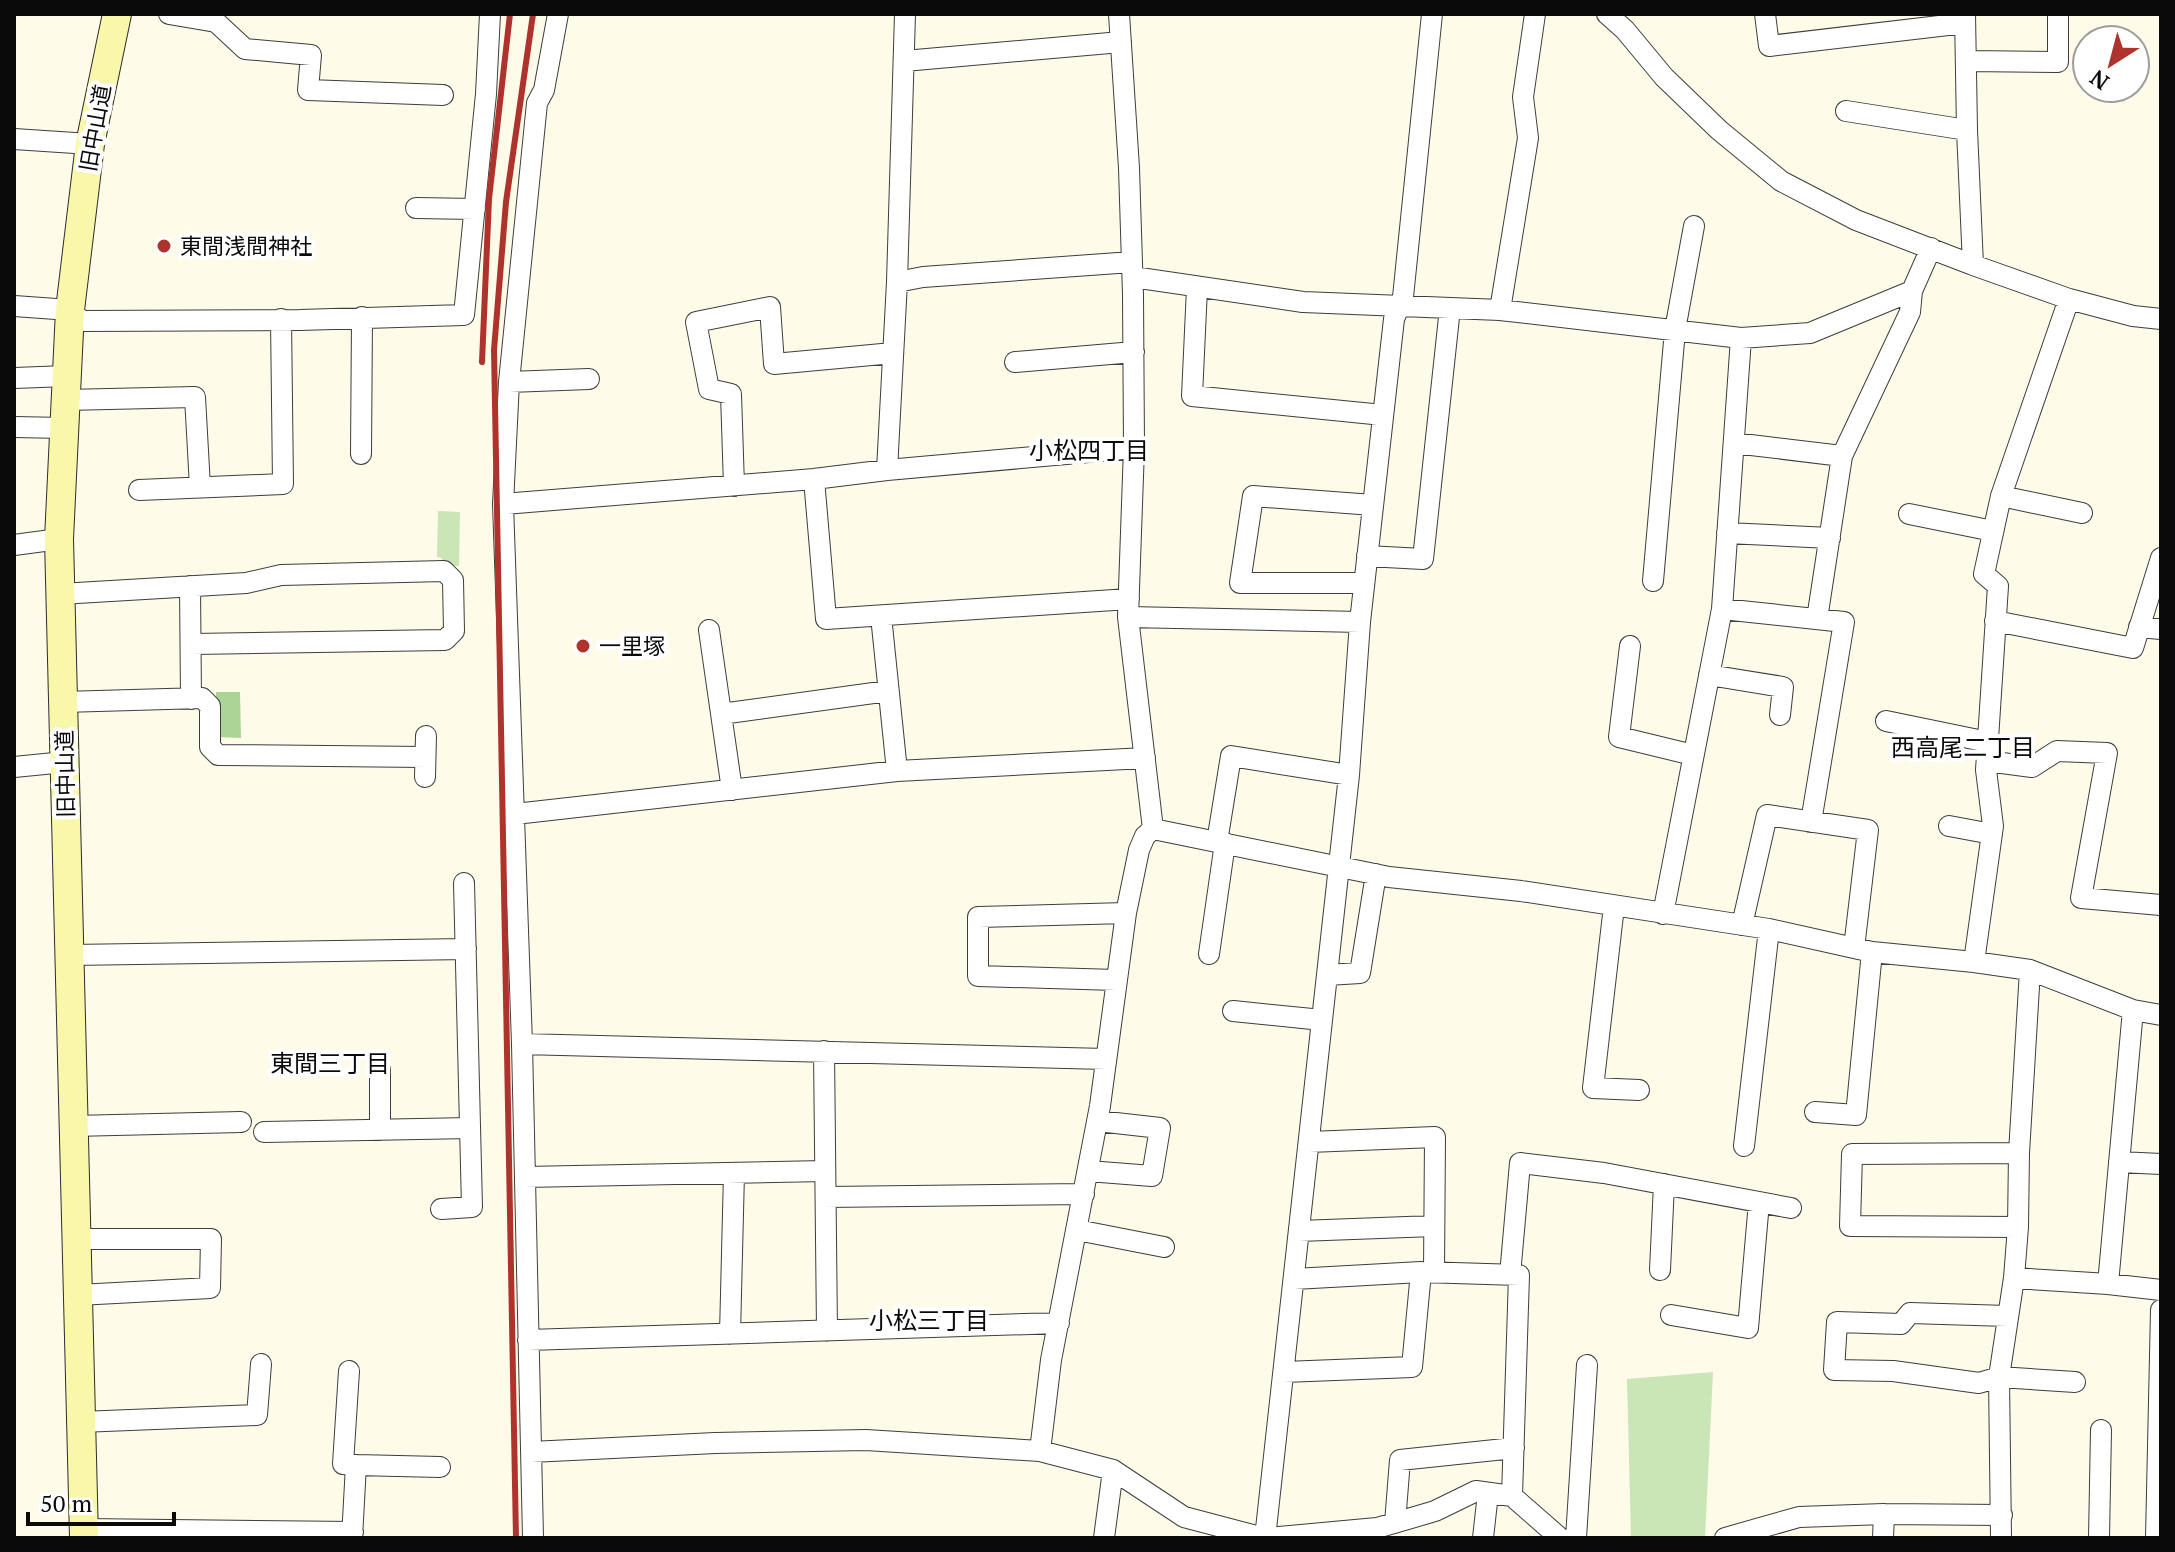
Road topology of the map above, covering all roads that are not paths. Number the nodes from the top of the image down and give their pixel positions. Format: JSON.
{"nodes":[{"id":1,"x":117,"y":14,"type":"edge"},
{"id":2,"x":169,"y":14,"type":"edge"},
{"id":3,"x":490,"y":14,"type":"edge"},
{"id":4,"x":558,"y":14,"type":"edge"},
{"id":5,"x":905,"y":14,"type":"edge"},
{"id":6,"x":1119,"y":14,"type":"edge"},
{"id":7,"x":1432,"y":14,"type":"edge"},
{"id":8,"x":1535,"y":14,"type":"edge"},
{"id":9,"x":1607,"y":14,"type":"edge"},
{"id":10,"x":1765,"y":14,"type":"edge"},
{"id":11,"x":2058,"y":14,"type":"edge"},
{"id":12,"x":1965,"y":18,"type":"edge"},
{"id":13,"x":1121,"y":42,"type":"junction"},
{"id":14,"x":904,"y":61,"type":"junction"},
{"id":15,"x":1966,"y":61,"type":"junction"},
{"id":16,"x":443,"y":95,"type":"dead end"},
{"id":17,"x":1846,"y":111,"type":"dead end"},
{"id":18,"x":1967,"y":130,"type":"junction"},
{"id":19,"x":14,"y":139,"type":"edge"},
{"id":20,"x":90,"y":144,"type":"junction"},
{"id":21,"x":416,"y":208,"type":"dead end"},
{"id":22,"x":475,"y":209,"type":"junction"},
{"id":23,"x":1694,"y":226,"type":"dead end"},
{"id":24,"x":1931,"y":248,"type":"junction"},
{"id":25,"x":1973,"y":265,"type":"junction"},
{"id":26,"x":1133,"y":270,"type":"junction"},
{"id":27,"x":897,"y":282,"type":"junction"},
{"id":28,"x":1197,"y":288,"type":"junction"},
{"id":29,"x":1912,"y":291,"type":"junction"},
{"id":30,"x":2069,"y":299,"type":"junction"},
{"id":31,"x":14,"y":306,"type":"edge"},
{"id":32,"x":1399,"y":307,"type":"junction"},
{"id":33,"x":1450,"y":308,"type":"junction"},
{"id":34,"x":70,"y":310,"type":"junction"},
{"id":35,"x":1500,"y":310,"type":"junction"},
{"id":36,"x":362,"y":317,"type":"junction"},
{"id":37,"x":281,"y":319,"type":"junction"},
{"id":38,"x":2161,"y":319,"type":"edge"},
{"id":39,"x":1675,"y":330,"type":"junction"},
{"id":40,"x":1741,"y":338,"type":"junction"},
{"id":41,"x":1134,"y":352,"type":"junction"},
{"id":42,"x":893,"y":353,"type":"junction"},
{"id":43,"x":1015,"y":362,"type":"dead end"},
{"id":44,"x":14,"y":378,"type":"edge"},
{"id":45,"x":589,"y":379,"type":"dead end"},
{"id":46,"x":509,"y":382,"type":"junction"},
{"id":47,"x":67,"y":388,"type":"junction"},
{"id":48,"x":1383,"y":415,"type":"junction"},
{"id":49,"x":14,"y":427,"type":"edge"},
{"id":50,"x":64,"y":428,"type":"junction"},
{"id":51,"x":1734,"y":443,"type":"junction"},
{"id":52,"x":1134,"y":448,"type":"junction"},
{"id":53,"x":361,"y":454,"type":"dead end"},
{"id":54,"x":1842,"y":456,"type":"junction"},
{"id":55,"x":887,"y":470,"type":"junction"},
{"id":56,"x":814,"y":479,"type":"junction"},
{"id":57,"x":734,"y":486,"type":"junction"},
{"id":58,"x":200,"y":487,"type":"junction"},
{"id":59,"x":139,"y":490,"type":"dead end"},
{"id":60,"x":2001,"y":496,"type":"junction"},
{"id":61,"x":503,"y":504,"type":"junction"},
{"id":62,"x":1373,"y":505,"type":"junction"},
{"id":63,"x":2082,"y":513,"type":"dead end"},
{"id":64,"x":1909,"y":514,"type":"dead end"},
{"id":65,"x":1993,"y":531,"type":"junction"},
{"id":66,"x":1727,"y":533,"type":"junction"},
{"id":67,"x":1830,"y":538,"type":"junction"},
{"id":68,"x":59,"y":539,"type":"junction"},
{"id":69,"x":14,"y":545,"type":"edge"},
{"id":70,"x":1367,"y":556,"type":"junction"},
{"id":71,"x":2161,"y":558,"type":"edge"},
{"id":72,"x":1653,"y":581,"type":"dead end"},
{"id":73,"x":1364,"y":583,"type":"junction"},
{"id":74,"x":190,"y":586,"type":"junction"},
{"id":75,"x":60,"y":594,"type":"junction"},
{"id":76,"x":1129,"y":608,"type":"junction"},
{"id":77,"x":1722,"y":609,"type":"junction"},
{"id":78,"x":881,"y":616,"type":"junction"},
{"id":79,"x":1817,"y":619,"type":"junction"},
{"id":80,"x":1995,"y":621,"type":"junction"},
{"id":81,"x":1360,"y":622,"type":"junction"},
{"id":82,"x":2139,"y":627,"type":"junction"},
{"id":83,"x":2161,"y":629,"type":"edge"},
{"id":84,"x":709,"y":630,"type":"dead end"},
{"id":85,"x":192,"y":644,"type":"junction"},
{"id":86,"x":1630,"y":646,"type":"dead end"},
{"id":87,"x":1709,"y":675,"type":"junction"},
{"id":88,"x":888,"y":691,"type":"junction"},
{"id":89,"x":191,"y":699,"type":"junction"},
{"id":90,"x":63,"y":702,"type":"junction"},
{"id":91,"x":721,"y":714,"type":"junction"},
{"id":92,"x":1780,"y":715,"type":"dead end"},
{"id":93,"x":1886,"y":721,"type":"dead end"},
{"id":94,"x":1988,"y":751,"type":"junction"},
{"id":95,"x":1693,"y":755,"type":"junction"},
{"id":96,"x":425,"y":757,"type":"dead end"},
{"id":97,"x":1145,"y":758,"type":"junction"},
{"id":98,"x":65,"y":762,"type":"junction"},
{"id":99,"x":14,"y":767,"type":"edge"},
{"id":100,"x":897,"y":771,"type":"junction"},
{"id":101,"x":1349,"y":775,"type":"junction"},
{"id":102,"x":732,"y":790,"type":"junction"},
{"id":103,"x":515,"y":814,"type":"junction"},
{"id":104,"x":1811,"y":822,"type":"junction"},
{"id":105,"x":1949,"y":826,"type":"dead end"},
{"id":106,"x":1153,"y":829,"type":"junction"},
{"id":107,"x":1992,"y":834,"type":"junction"},
{"id":108,"x":1221,"y":842,"type":"junction"},
{"id":109,"x":1338,"y":867,"type":"junction"},
{"id":110,"x":1376,"y":874,"type":"junction"},
{"id":111,"x":464,"y":883,"type":"dead end"},
{"id":112,"x":2161,"y":905,"type":"edge"},
{"id":113,"x":1614,"y":906,"type":"junction"},
{"id":114,"x":1126,"y":913,"type":"junction"},
{"id":115,"x":1663,"y":914,"type":"junction"},
{"id":116,"x":1742,"y":925,"type":"junction"},
{"id":117,"x":1769,"y":929,"type":"junction"},
{"id":118,"x":466,"y":949,"type":"junction"},
{"id":119,"x":1863,"y":950,"type":"junction"},
{"id":120,"x":1209,"y":954,"type":"dead end"},
{"id":121,"x":70,"y":955,"type":"junction"},
{"id":122,"x":1974,"y":962,"type":"junction"},
{"id":123,"x":2030,"y":970,"type":"junction"},
{"id":124,"x":1327,"y":975,"type":"junction"},
{"id":125,"x":1116,"y":980,"type":"junction"},
{"id":126,"x":2133,"y":1010,"type":"junction"},
{"id":127,"x":1233,"y":1011,"type":"dead end"},
{"id":128,"x":2161,"y":1015,"type":"edge"},
{"id":129,"x":1322,"y":1020,"type":"junction"},
{"id":130,"x":522,"y":1044,"type":"junction"},
{"id":131,"x":824,"y":1051,"type":"junction"},
{"id":132,"x":1106,"y":1059,"type":"junction"},
{"id":133,"x":380,"y":1070,"type":"dead end"},
{"id":134,"x":1639,"y":1090,"type":"dead end"},
{"id":135,"x":1815,"y":1112,"type":"dead end"},
{"id":136,"x":1098,"y":1121,"type":"junction"},
{"id":137,"x":241,"y":1122,"type":"dead end"},
{"id":138,"x":73,"y":1126,"type":"junction"},
{"id":139,"x":470,"y":1128,"type":"junction"},
{"id":140,"x":380,"y":1130,"type":"junction"},
{"id":141,"x":264,"y":1132,"type":"dead end"},
{"id":142,"x":1309,"y":1142,"type":"junction"},
{"id":143,"x":1744,"y":1146,"type":"dead end"},
{"id":144,"x":2019,"y":1153,"type":"junction"},
{"id":145,"x":2119,"y":1162,"type":"junction"},
{"id":146,"x":2161,"y":1164,"type":"edge"},
{"id":147,"x":825,"y":1171,"type":"junction"},
{"id":148,"x":1088,"y":1171,"type":"junction"},
{"id":149,"x":734,"y":1173,"type":"junction"},
{"id":150,"x":525,"y":1177,"type":"junction"},
{"id":151,"x":1664,"y":1184,"type":"junction"},
{"id":152,"x":1084,"y":1194,"type":"junction"},
{"id":153,"x":826,"y":1197,"type":"junction"},
{"id":154,"x":1759,"y":1202,"type":"junction"},
{"id":155,"x":1791,"y":1208,"type":"dead end"},
{"id":156,"x":441,"y":1209,"type":"dead end"},
{"id":157,"x":1434,"y":1226,"type":"junction"},
{"id":158,"x":2018,"y":1227,"type":"junction"},
{"id":159,"x":1077,"y":1230,"type":"junction"},
{"id":160,"x":1299,"y":1231,"type":"junction"},
{"id":161,"x":76,"y":1239,"type":"junction"},
{"id":162,"x":1164,"y":1247,"type":"dead end"},
{"id":163,"x":1660,"y":1270,"type":"dead end"},
{"id":164,"x":1427,"y":1272,"type":"junction"},
{"id":165,"x":1510,"y":1275,"type":"junction"},
{"id":166,"x":2014,"y":1278,"type":"junction"},
{"id":167,"x":1294,"y":1279,"type":"junction"},
{"id":168,"x":2108,"y":1284,"type":"junction"},
{"id":169,"x":2161,"y":1290,"type":"edge"},
{"id":170,"x":78,"y":1295,"type":"junction"},
{"id":171,"x":2161,"y":1310,"type":"edge"},
{"id":172,"x":1671,"y":1315,"type":"dead end"},
{"id":173,"x":2007,"y":1316,"type":"junction"},
{"id":174,"x":1059,"y":1323,"type":"junction"},
{"id":175,"x":827,"y":1331,"type":"junction"},
{"id":176,"x":730,"y":1334,"type":"junction"},
{"id":177,"x":528,"y":1340,"type":"junction"},
{"id":178,"x":261,"y":1364,"type":"dead end"},
{"id":179,"x":1587,"y":1365,"type":"dead end"},
{"id":180,"x":349,"y":1371,"type":"dead end"},
{"id":181,"x":1284,"y":1372,"type":"junction"},
{"id":182,"x":1999,"y":1377,"type":"junction"},
{"id":183,"x":2075,"y":1382,"type":"dead end"},
{"id":184,"x":80,"y":1422,"type":"junction"},
{"id":185,"x":2101,"y":1430,"type":"dead end"},
{"id":186,"x":1514,"y":1448,"type":"junction"},
{"id":187,"x":1040,"y":1451,"type":"junction"},
{"id":188,"x":531,"y":1452,"type":"junction"},
{"id":189,"x":356,"y":1465,"type":"junction"},
{"id":190,"x":440,"y":1467,"type":"dead end"},
{"id":191,"x":1113,"y":1470,"type":"junction"},
{"id":192,"x":1488,"y":1493,"type":"junction"},
{"id":193,"x":1512,"y":1496,"type":"junction"},
{"id":194,"x":1884,"y":1514,"type":"junction"},
{"id":195,"x":2002,"y":1515,"type":"junction"},
{"id":196,"x":1799,"y":1517,"type":"junction"},
{"id":197,"x":1395,"y":1523,"type":"junction"},
{"id":198,"x":84,"y":1534,"type":"edge"},
{"id":199,"x":353,"y":1535,"type":"edge"},
{"id":200,"x":533,"y":1538,"type":"edge"},
{"id":201,"x":1104,"y":1538,"type":"edge"},
{"id":202,"x":1266,"y":1538,"type":"edge"},
{"id":203,"x":1483,"y":1538,"type":"edge"},
{"id":204,"x":1560,"y":1538,"type":"edge"},
{"id":205,"x":1576,"y":1538,"type":"edge"},
{"id":206,"x":1725,"y":1538,"type":"edge"},
{"id":207,"x":1800,"y":1538,"type":"edge"},
{"id":208,"x":1883,"y":1538,"type":"edge"},
{"id":209,"x":2001,"y":1538,"type":"edge"},
{"id":210,"x":2099,"y":1538,"type":"edge"},
{"id":211,"x":2156,"y":1538,"type":"edge"}],
"edges":[{"from":1,"to":20,"type":"main road","name":"旧中山道"},
{"from":2,"to":16,"type":"street"},
{"from":3,"to":22,"type":"street"},
{"from":4,"to":46,"type":"street"},
{"from":5,"to":14,"type":"street"},
{"from":6,"to":13,"type":"street"},
{"from":7,"to":32,"type":"street"},
{"from":8,"to":35,"type":"street"},
{"from":9,"to":24,"type":"street"},
{"from":10,"to":12,"type":"street"},
{"from":11,"to":15,"type":"street"},
{"from":12,"to":15,"type":"street"},
{"from":13,"to":14,"type":"street"},
{"from":13,"to":26,"type":"street"},
{"from":14,"to":27,"type":"street"},
{"from":15,"to":18,"type":"street"},
{"from":17,"to":18,"type":"street"},
{"from":18,"to":25,"type":"street"},
{"from":19,"to":20,"type":"street"},
{"from":20,"to":34,"type":"main road","name":"旧中山道"},
{"from":21,"to":22,"type":"street"},
{"from":22,"to":36,"type":"street"},
{"from":23,"to":39,"type":"street"},
{"from":24,"to":25,"type":"street"},
{"from":24,"to":29,"type":"street"},
{"from":25,"to":30,"type":"street"},
{"from":26,"to":27,"type":"street"},
{"from":26,"to":28,"type":"street"},
{"from":26,"to":41,"type":"street"},
{"from":27,"to":42,"type":"street"},
{"from":28,"to":32,"type":"street"},
{"from":28,"to":48,"type":"street"},
{"from":29,"to":40,"type":"street"},
{"from":29,"to":54,"type":"street"},
{"from":30,"to":38,"type":"street"},
{"from":30,"to":60,"type":"street"},
{"from":31,"to":34,"type":"street"},
{"from":32,"to":33,"type":"street"},
{"from":32,"to":48,"type":"street"},
{"from":33,"to":35,"type":"street"},
{"from":33,"to":70,"type":"street"},
{"from":34,"to":37,"type":"street"},
{"from":34,"to":47,"type":"main road","name":"旧中山道"},
{"from":35,"to":39,"type":"street"},
{"from":36,"to":37,"type":"street"},
{"from":36,"to":53,"type":"street"},
{"from":37,"to":58,"type":"street"},
{"from":39,"to":40,"type":"street"},
{"from":39,"to":72,"type":"street"},
{"from":40,"to":51,"type":"street"},
{"from":41,"to":43,"type":"street"},
{"from":41,"to":52,"type":"street"},
{"from":42,"to":55,"type":"street"},
{"from":42,"to":57,"type":"street"},
{"from":44,"to":47,"type":"street"},
{"from":45,"to":46,"type":"street"},
{"from":46,"to":61,"type":"street"},
{"from":47,"to":50,"type":"main road","name":"旧中山道"},
{"from":47,"to":58,"type":"street"},
{"from":48,"to":62,"type":"street"},
{"from":49,"to":50,"type":"street"},
{"from":50,"to":68,"type":"main road","name":"旧中山道"},
{"from":51,"to":54,"type":"street"},
{"from":51,"to":66,"type":"street"},
{"from":52,"to":55,"type":"street"},
{"from":52,"to":76,"type":"street"},
{"from":54,"to":67,"type":"street"},
{"from":55,"to":56,"type":"street"},
{"from":56,"to":57,"type":"street"},
{"from":56,"to":78,"type":"street"},
{"from":57,"to":61,"type":"street"},
{"from":58,"to":59,"type":"street"},
{"from":60,"to":63,"type":"street"},
{"from":60,"to":65,"type":"street"},
{"from":61,"to":103,"type":"street"},
{"from":62,"to":70,"type":"street"},
{"from":62,"to":73,"type":"street"},
{"from":64,"to":65,"type":"street"},
{"from":65,"to":80,"type":"street"},
{"from":66,"to":67,"type":"street"},
{"from":66,"to":77,"type":"street"},
{"from":67,"to":79,"type":"street"},
{"from":68,"to":69,"type":"street"},
{"from":68,"to":75,"type":"main road","name":"旧中山道"},
{"from":70,"to":73,"type":"street"},
{"from":71,"to":82,"type":"street"},
{"from":73,"to":81,"type":"street"},
{"from":74,"to":75,"type":"street"},
{"from":74,"to":85,"type":"street"},
{"from":74,"to":85,"type":"street"},
{"from":75,"to":90,"type":"main road","name":"旧中山道"},
{"from":76,"to":78,"type":"street"},
{"from":76,"to":81,"type":"street"},
{"from":76,"to":97,"type":"street"},
{"from":77,"to":79,"type":"street"},
{"from":77,"to":87,"type":"street"},
{"from":78,"to":88,"type":"street"},
{"from":79,"to":104,"type":"street"},
{"from":80,"to":82,"type":"street"},
{"from":80,"to":94,"type":"street"},
{"from":81,"to":101,"type":"street"},
{"from":82,"to":83,"type":"street"},
{"from":84,"to":91,"type":"street"},
{"from":85,"to":89,"type":"street"},
{"from":86,"to":95,"type":"street"},
{"from":87,"to":92,"type":"street"},
{"from":87,"to":95,"type":"street"},
{"from":88,"to":91,"type":"street"},
{"from":88,"to":100,"type":"street"},
{"from":89,"to":90,"type":"street"},
{"from":89,"to":96,"type":"street"},
{"from":90,"to":98,"type":"main road","name":"旧中山道"},
{"from":91,"to":102,"type":"street"},
{"from":93,"to":94,"type":"street"},
{"from":94,"to":107,"type":"street"},
{"from":94,"to":112,"type":"street"},
{"from":95,"to":115,"type":"street"},
{"from":97,"to":100,"type":"street"},
{"from":97,"to":106,"type":"street"},
{"from":98,"to":99,"type":"street"},
{"from":98,"to":121,"type":"main road","name":"旧中山道"},
{"from":100,"to":102,"type":"street"},
{"from":101,"to":108,"type":"street"},
{"from":101,"to":109,"type":"street"},
{"from":102,"to":103,"type":"street"},
{"from":103,"to":130,"type":"street"},
{"from":104,"to":116,"type":"street"},
{"from":104,"to":119,"type":"street"},
{"from":105,"to":107,"type":"street"},
{"from":106,"to":108,"type":"street"},
{"from":106,"to":114,"type":"street"},
{"from":107,"to":122,"type":"street"},
{"from":108,"to":109,"type":"street"},
{"from":108,"to":120,"type":"street"},
{"from":109,"to":110,"type":"street"},
{"from":109,"to":124,"type":"street"},
{"from":110,"to":113,"type":"street"},
{"from":110,"to":124,"type":"street"},
{"from":111,"to":118,"type":"street"},
{"from":113,"to":115,"type":"street"},
{"from":113,"to":134,"type":"street"},
{"from":114,"to":125,"type":"street"},
{"from":114,"to":125,"type":"street"},
{"from":115,"to":116,"type":"street"},
{"from":116,"to":117,"type":"street"},
{"from":117,"to":119,"type":"street"},
{"from":117,"to":143,"type":"street"},
{"from":118,"to":121,"type":"street"},
{"from":118,"to":139,"type":"street"},
{"from":119,"to":122,"type":"street"},
{"from":119,"to":135,"type":"street"},
{"from":121,"to":138,"type":"main road","name":"旧中山道"},
{"from":122,"to":123,"type":"street"},
{"from":123,"to":126,"type":"street"},
{"from":123,"to":144,"type":"street"},
{"from":124,"to":129,"type":"street"},
{"from":125,"to":132,"type":"street"},
{"from":126,"to":128,"type":"street"},
{"from":126,"to":145,"type":"street"},
{"from":127,"to":129,"type":"street"},
{"from":129,"to":142,"type":"street"},
{"from":130,"to":131,"type":"street"},
{"from":130,"to":150,"type":"street"},
{"from":131,"to":132,"type":"street"},
{"from":131,"to":147,"type":"street"},
{"from":132,"to":136,"type":"street"},
{"from":133,"to":140,"type":"street"},
{"from":136,"to":148,"type":"street"},
{"from":136,"to":148,"type":"street"},
{"from":137,"to":138,"type":"street"},
{"from":138,"to":161,"type":"main road","name":"旧中山道"},
{"from":139,"to":140,"type":"street"},
{"from":139,"to":156,"type":"street"},
{"from":140,"to":141,"type":"street"},
{"from":142,"to":157,"type":"street"},
{"from":142,"to":160,"type":"street"},
{"from":144,"to":158,"type":"street"},
{"from":144,"to":158,"type":"street"},
{"from":145,"to":146,"type":"street"},
{"from":145,"to":168,"type":"street"},
{"from":147,"to":149,"type":"street"},
{"from":147,"to":153,"type":"street"},
{"from":148,"to":152,"type":"street"},
{"from":149,"to":150,"type":"street"},
{"from":149,"to":176,"type":"street"},
{"from":150,"to":177,"type":"street"},
{"from":151,"to":154,"type":"street"},
{"from":151,"to":163,"type":"street"},
{"from":151,"to":165,"type":"street"},
{"from":152,"to":153,"type":"street"},
{"from":152,"to":159,"type":"street"},
{"from":153,"to":175,"type":"street"},
{"from":154,"to":155,"type":"street"},
{"from":154,"to":172,"type":"street"},
{"from":157,"to":160,"type":"street"},
{"from":157,"to":164,"type":"street"},
{"from":158,"to":166,"type":"street"},
{"from":159,"to":162,"type":"street"},
{"from":159,"to":174,"type":"street"},
{"from":160,"to":167,"type":"street"},
{"from":161,"to":170,"type":"main road","name":"旧中山道"},
{"from":161,"to":170,"type":"street"},
{"from":164,"to":165,"type":"street"},
{"from":164,"to":167,"type":"street"},
{"from":164,"to":181,"type":"street"},
{"from":165,"to":186,"type":"street"},
{"from":166,"to":168,"type":"street"},
{"from":166,"to":173,"type":"street"},
{"from":167,"to":181,"type":"street"},
{"from":168,"to":169,"type":"street"},
{"from":170,"to":184,"type":"main road","name":"旧中山道"},
{"from":171,"to":211,"type":"street"},
{"from":173,"to":182,"type":"street"},
{"from":173,"to":182,"type":"street"},
{"from":174,"to":175,"type":"street"},
{"from":174,"to":187,"type":"street"},
{"from":175,"to":176,"type":"street"},
{"from":176,"to":177,"type":"street"},
{"from":177,"to":188,"type":"street"},
{"from":178,"to":184,"type":"street"},
{"from":179,"to":205,"type":"street"},
{"from":180,"to":189,"type":"street"},
{"from":181,"to":202,"type":"street"},
{"from":182,"to":183,"type":"street"},
{"from":182,"to":195,"type":"street"},
{"from":184,"to":198,"type":"main road","name":"旧中山道"},
{"from":185,"to":210,"type":"street"},
{"from":186,"to":193,"type":"street"},
{"from":186,"to":197,"type":"street"},
{"from":187,"to":188,"type":"street"},
{"from":187,"to":191,"type":"street"},
{"from":188,"to":200,"type":"street"},
{"from":189,"to":190,"type":"street"},
{"from":189,"to":199,"type":"street"},
{"from":191,"to":201,"type":"street"},
{"from":191,"to":202,"type":"street"},
{"from":192,"to":193,"type":"street"},
{"from":192,"to":197,"type":"street"},
{"from":192,"to":203,"type":"street"},
{"from":193,"to":204,"type":"street"},
{"from":194,"to":195,"type":"street"},
{"from":194,"to":196,"type":"street"},
{"from":194,"to":208,"type":"street"},
{"from":195,"to":209,"type":"street"},
{"from":196,"to":206,"type":"street"},
{"from":196,"to":207,"type":"street"},
{"from":197,"to":202,"type":"street"},
{"from":198,"to":199,"type":"street"}]}
